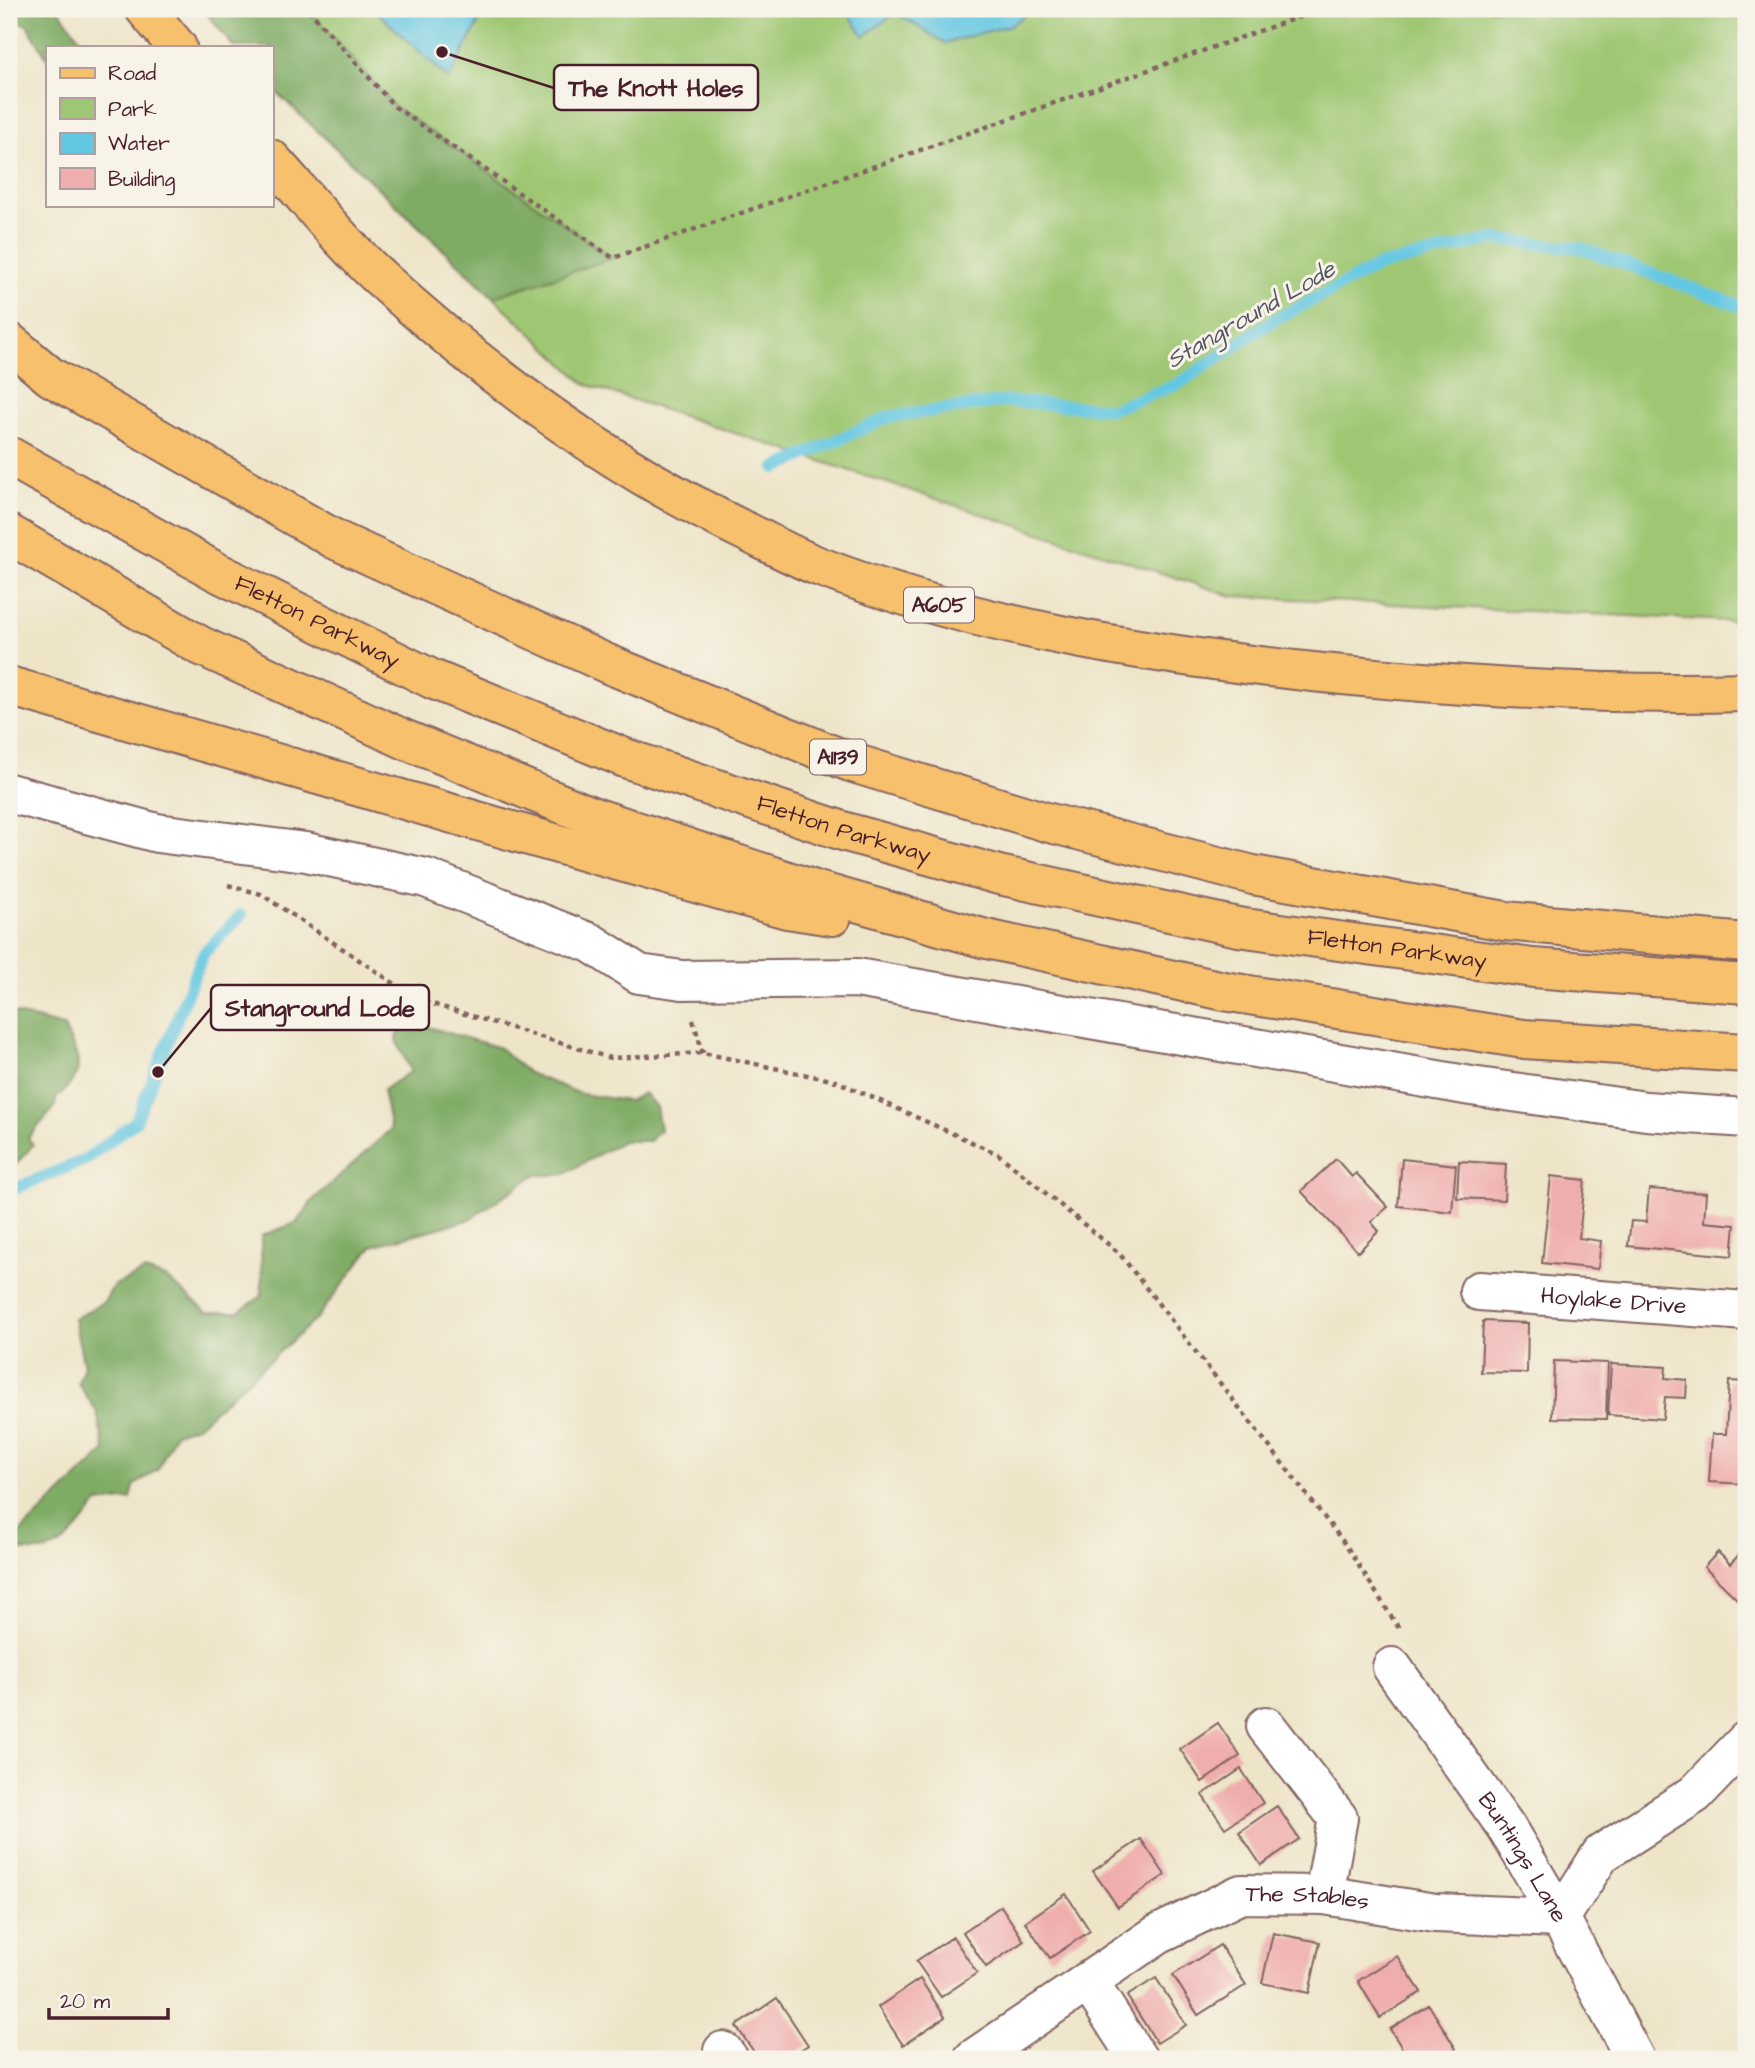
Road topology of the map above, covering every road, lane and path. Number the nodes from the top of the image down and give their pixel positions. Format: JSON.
{"nodes":[{"id":1,"x":145,"y":9,"type":"edge"},
{"id":2,"x":308,"y":9,"type":"edge"},
{"id":3,"x":1322,"y":9,"type":"edge"},
{"id":4,"x":176,"y":46,"type":"edge"},
{"id":5,"x":273,"y":161,"type":"edge"},
{"id":6,"x":9,"y":342,"type":"edge"},
{"id":7,"x":9,"y":456,"type":"edge"},
{"id":8,"x":9,"y":534,"type":"edge"},
{"id":9,"x":9,"y":686,"type":"edge"},
{"id":10,"x":1746,"y":692,"type":"edge"},
{"id":11,"x":9,"y":793,"type":"edge"},
{"id":12,"x":221,"y":883,"type":"dead end"},
{"id":13,"x":982,"y":938,"type":"junction"},
{"id":14,"x":1746,"y":943,"type":"edge"},
{"id":15,"x":1746,"y":984,"type":"edge"},
{"id":16,"x":1524,"y":1040,"type":"junction"},
{"id":17,"x":1746,"y":1053,"type":"edge"},
{"id":18,"x":1746,"y":1065,"type":"edge"},
{"id":19,"x":1746,"y":1118,"type":"edge"},
{"id":20,"x":1479,"y":1291,"type":"dead end"},
{"id":21,"x":1746,"y":1311,"type":"edge"},
{"id":22,"x":1398,"y":1652,"type":"joint"},
{"id":23,"x":1266,"y":1726,"type":"dead end"},
{"id":24,"x":1746,"y":1741,"type":"edge"},
{"id":25,"x":1324,"y":1895,"type":"junction"},
{"id":26,"x":1560,"y":1918,"type":"junction"},
{"id":27,"x":1088,"y":1981,"type":"junction"},
{"id":28,"x":973,"y":2059,"type":"edge"},
{"id":29,"x":1138,"y":2059,"type":"edge"},
{"id":30,"x":1634,"y":2059,"type":"edge"}],
"edges":[{"from":1,"to":4,"type":"main road"},
{"from":2,"to":3,"type":"path"},
{"from":5,"to":10,"type":"main road","number":"A605"},
{"from":6,"to":14,"type":"main road","number":"A1139"},
{"from":7,"to":15,"type":"main road","name":"Fletton Parkway"},
{"from":8,"to":13,"type":"main road"},
{"from":9,"to":13,"type":"main road"},
{"from":11,"to":19,"type":"street"},
{"from":12,"to":22,"type":"path"},
{"from":13,"to":16,"type":"main road"},
{"from":16,"to":17,"type":"main road"},
{"from":16,"to":18,"type":"street"},
{"from":20,"to":21,"type":"street","name":"Hoylake Drive"},
{"from":22,"to":26,"type":"street","name":"Buntings Lane"},
{"from":23,"to":25,"type":"street"},
{"from":24,"to":26,"type":"street"},
{"from":25,"to":26,"type":"street","name":"The Stables"},
{"from":25,"to":27,"type":"street","name":"The Stables"},
{"from":26,"to":30,"type":"street","name":"Buntings Lane"},
{"from":27,"to":28,"type":"street","name":"The Stables"},
{"from":27,"to":29,"type":"street"}]}
